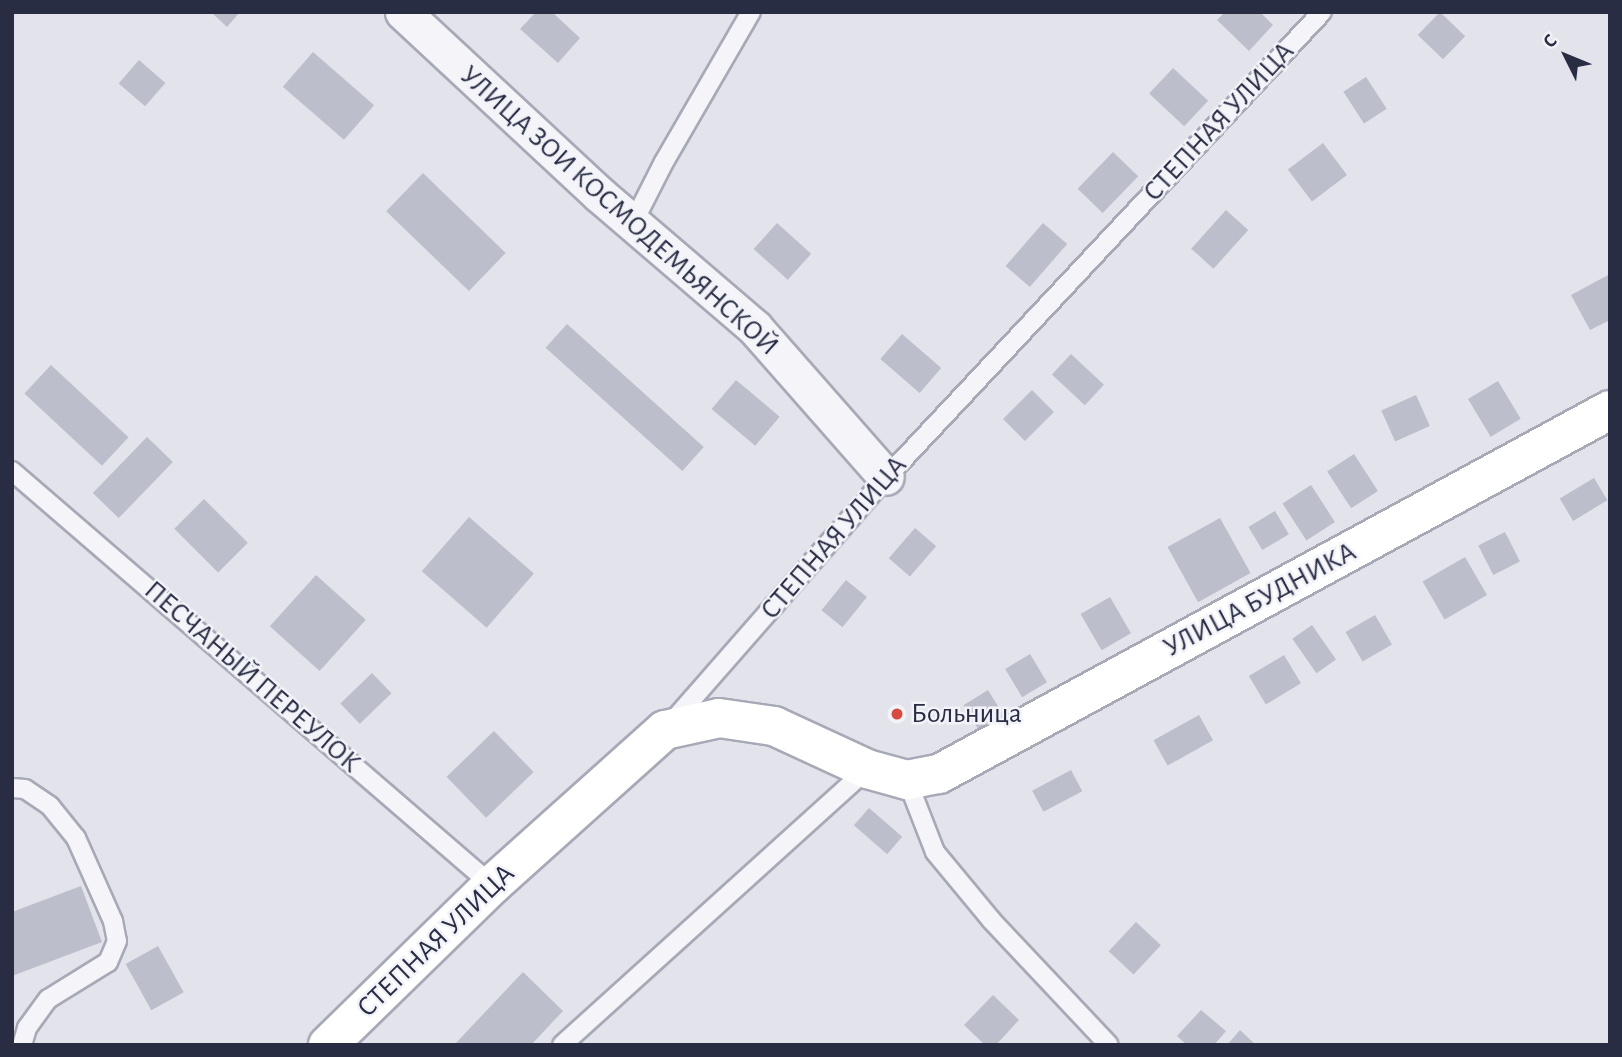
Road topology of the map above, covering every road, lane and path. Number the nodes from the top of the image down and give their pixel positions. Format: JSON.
{"nodes":[{"id":1,"x":403,"y":12,"type":"edge"},
{"id":2,"x":751,"y":12,"type":"edge"},
{"id":3,"x":1322,"y":12,"type":"edge"},
{"id":4,"x":633,"y":223,"type":"junction"},
{"id":5,"x":1610,"y":410,"type":"edge"},
{"id":6,"x":12,"y":471,"type":"edge"},
{"id":7,"x":886,"y":477,"type":"junction"},
{"id":8,"x":666,"y":730,"type":"junction"},
{"id":9,"x":867,"y":769,"type":"junction"},
{"id":10,"x":907,"y":780,"type":"junction"},
{"id":11,"x":12,"y":788,"type":"edge"},
{"id":12,"x":492,"y":885,"type":"junction"},
{"id":13,"x":22,"y":1045,"type":"edge"},
{"id":14,"x":328,"y":1045,"type":"edge"},
{"id":15,"x":562,"y":1045,"type":"edge"},
{"id":16,"x":1109,"y":1045,"type":"edge"}],
"edges":[{"from":1,"to":4,"type":"street","name":"УЛИЦА ЗОИ КОСМОДЕМЬЯНСКОЙ"},
{"from":2,"to":4,"type":"lane"},
{"from":3,"to":7,"type":"lane","name":"СТЕПНАЯ УЛИЦА"},
{"from":4,"to":7,"type":"street","name":"УЛИЦА ЗОИ КОСМОДЕМЬЯНСКОЙ"},
{"from":5,"to":10,"type":"street","name":"УЛИЦА БУДНИКА"},
{"from":6,"to":12,"type":"lane","name":"ПЕСЧАНЫЙ ПЕРЕУЛОК"},
{"from":7,"to":8,"type":"lane","name":"СТЕПНАЯ УЛИЦА"},
{"from":8,"to":9,"type":"street"},
{"from":8,"to":12,"type":"street","name":"СТЕПНАЯ УЛИЦА"},
{"from":9,"to":10,"type":"street"},
{"from":9,"to":15,"type":"lane"},
{"from":10,"to":16,"type":"lane"},
{"from":11,"to":13,"type":"lane"},
{"from":12,"to":14,"type":"street","name":"СТЕПНАЯ УЛИЦА"}]}
